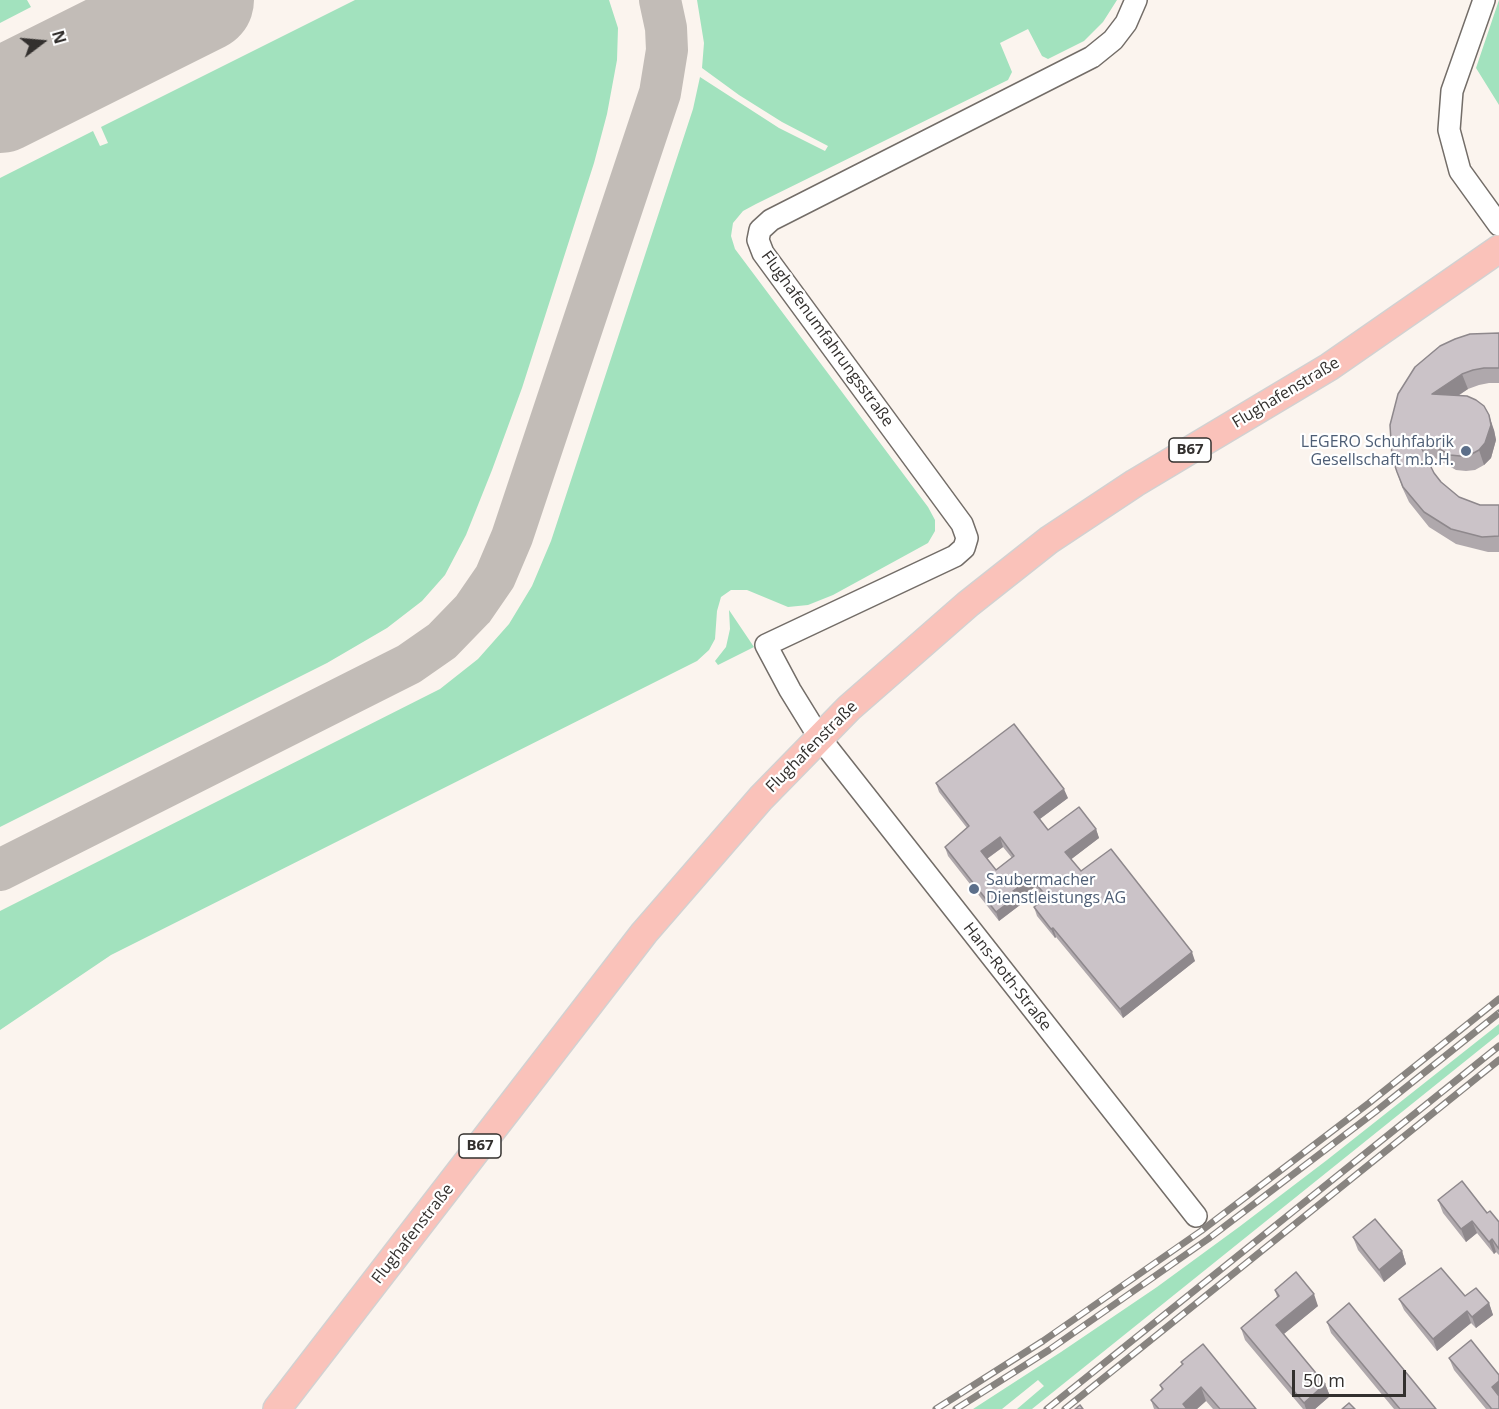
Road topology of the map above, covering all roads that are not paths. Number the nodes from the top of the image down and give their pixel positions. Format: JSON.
{"nodes":[{"id":1,"x":1136,"y":0,"type":"edge"},
{"id":2,"x":1484,"y":0,"type":"edge"},
{"id":3,"x":1499,"y":225,"type":"edge"},
{"id":4,"x":1499,"y":249,"type":"edge"},
{"id":5,"x":819,"y":737,"type":"junction"},
{"id":6,"x":1196,"y":1216,"type":"dead end"},
{"id":7,"x":277,"y":1409,"type":"edge"}],
"edges":[{"from":1,"to":5,"type":"street","name":"Flughafenumfahrungsstraße"},
{"from":2,"to":3,"type":"street"},
{"from":4,"to":5,"type":"main road","name":"Flughafenstraße","number":"B67"},
{"from":5,"to":6,"type":"street","name":"Hans-Roth-Straße"},
{"from":5,"to":7,"type":"main road","name":"Flughafenstraße","number":"B67"}]}
